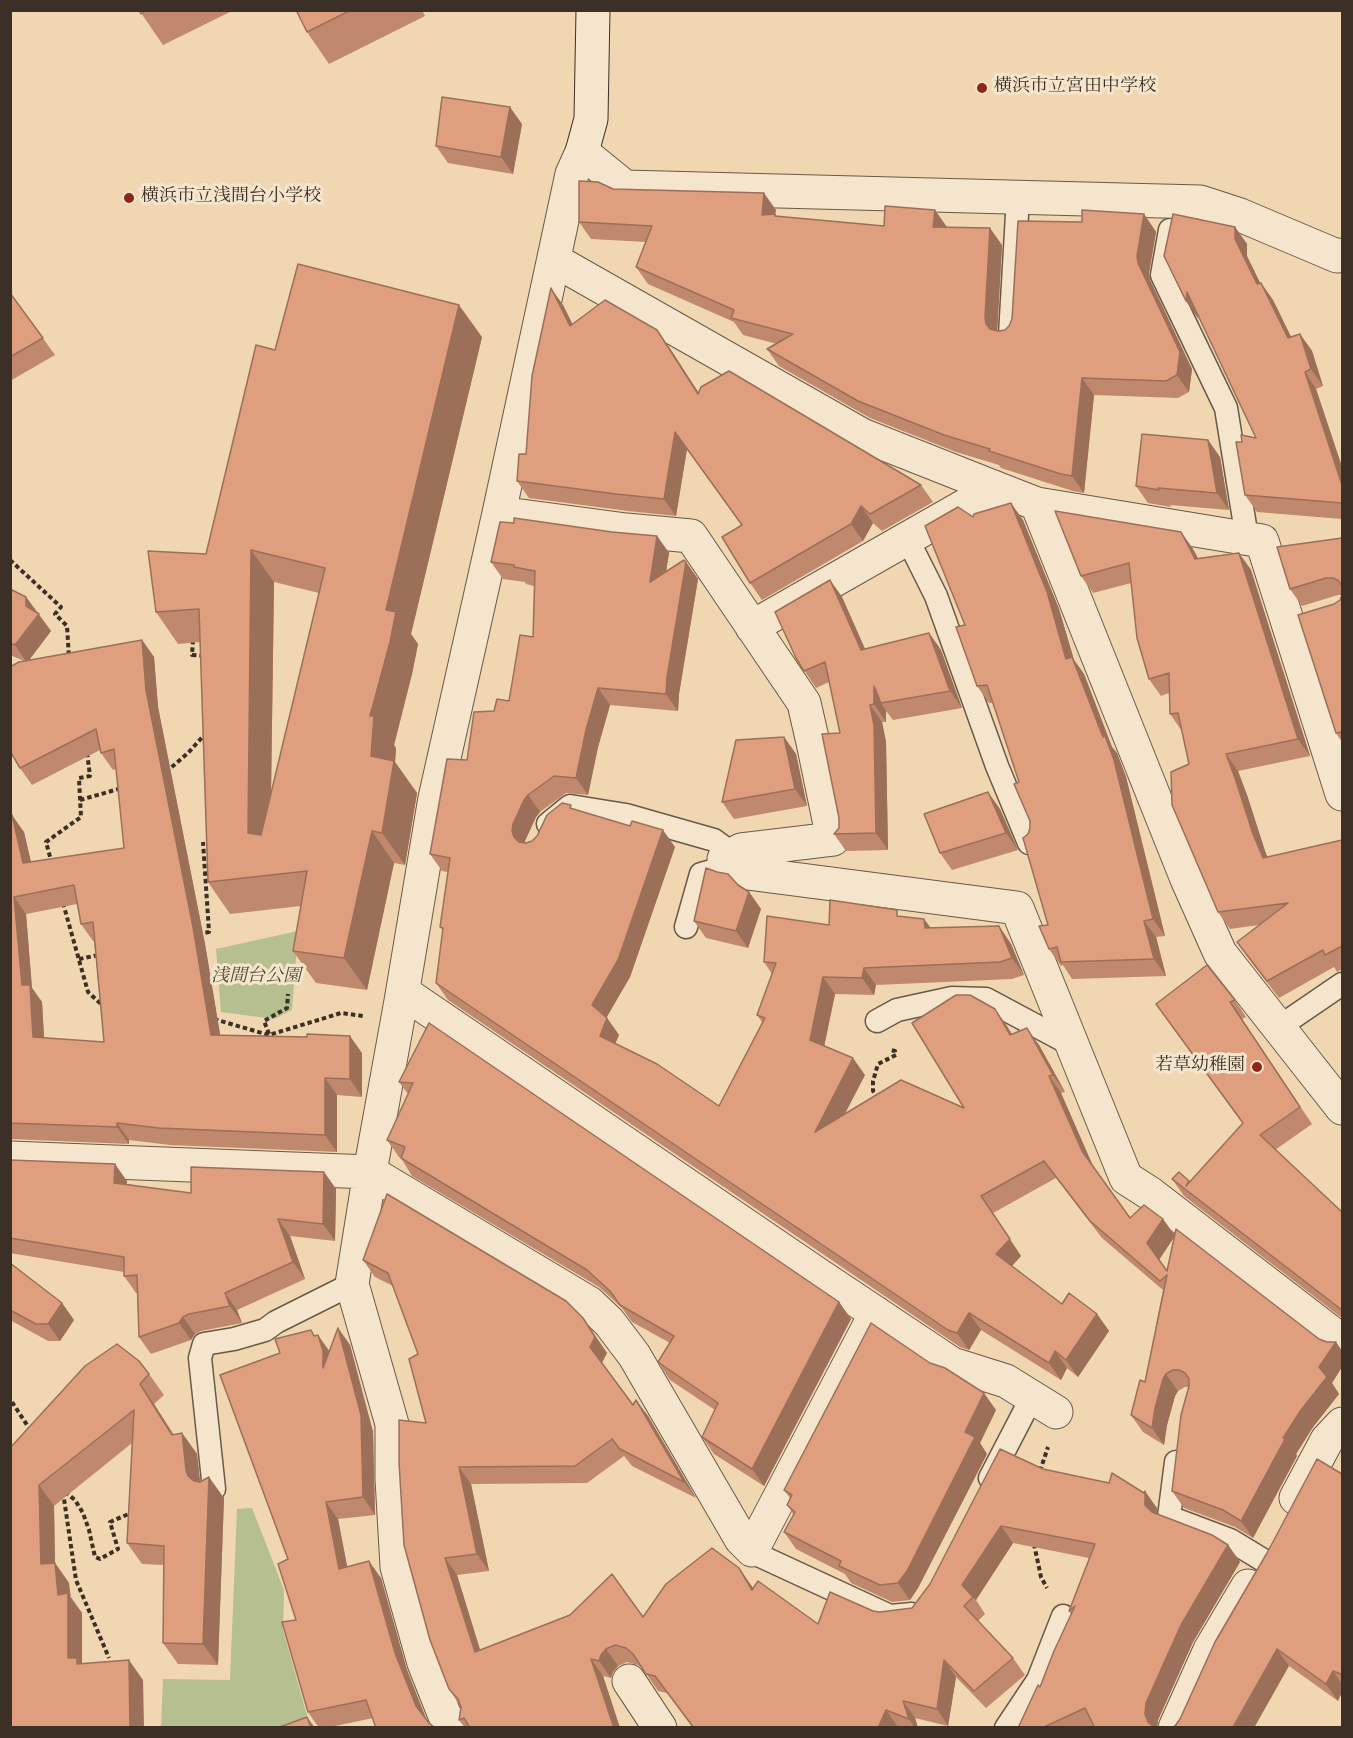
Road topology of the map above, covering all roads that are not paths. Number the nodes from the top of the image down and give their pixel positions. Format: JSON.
{"nodes":[{"id":1,"x":593,"y":10,"type":"edge"},
{"id":2,"x":582,"y":152,"type":"junction"},
{"id":3,"x":1018,"y":197,"type":"junction"},
{"id":4,"x":1174,"y":201,"type":"junction"},
{"id":5,"x":1342,"y":255,"type":"edge"},
{"id":6,"x":554,"y":260,"type":"junction"},
{"id":7,"x":1010,"y":334,"type":"edge"},
{"id":8,"x":996,"y":488,"type":"junction"},
{"id":9,"x":1037,"y":504,"type":"junction"},
{"id":10,"x":499,"y":513,"type":"junction"},
{"id":11,"x":908,"y":538,"type":"junction"},
{"id":12,"x":1247,"y":538,"type":"junction"},
{"id":13,"x":752,"y":627,"type":"junction"},
{"id":14,"x":1342,"y":794,"type":"edge"},
{"id":15,"x":541,"y":839,"type":"edge"},
{"id":16,"x":1029,"y":843,"type":"edge"},
{"id":17,"x":731,"y":860,"type":"junction"},
{"id":18,"x":686,"y":927,"type":"dead end"},
{"id":19,"x":1342,"y":984,"type":"edge"},
{"id":20,"x":402,"y":992,"type":"junction"},
{"id":21,"x":877,"y":1021,"type":"road end"},
{"id":22,"x":1279,"y":1027,"type":"junction"},
{"id":23,"x":1072,"y":1045,"type":"junction"},
{"id":24,"x":1342,"y":1108,"type":"edge"},
{"id":25,"x":10,"y":1158,"type":"edge"},
{"id":26,"x":370,"y":1172,"type":"junction"},
{"id":27,"x":352,"y":1284,"type":"junction"},
{"id":28,"x":876,"y":1313,"type":"junction"},
{"id":29,"x":1342,"y":1341,"type":"edge"},
{"id":30,"x":1046,"y":1416,"type":"joint"},
{"id":31,"x":1342,"y":1424,"type":"edge"},
{"id":32,"x":1179,"y":1440,"type":"edge"},
{"id":33,"x":214,"y":1489,"type":"dead end"},
{"id":34,"x":979,"y":1501,"type":"edge"},
{"id":35,"x":752,"y":1550,"type":"junction"},
{"id":36,"x":1263,"y":1560,"type":"junction"},
{"id":37,"x":924,"y":1604,"type":"edge"},
{"id":38,"x":1063,"y":1616,"type":"road end"},
{"id":39,"x":629,"y":1681,"type":"dead end"},
{"id":40,"x":455,"y":1728,"type":"edge"},
{"id":41,"x":660,"y":1728,"type":"edge"},
{"id":42,"x":1006,"y":1728,"type":"edge"},
{"id":43,"x":1175,"y":1728,"type":"edge"}],
"edges":[{"from":1,"to":2,"type":"street"},
{"from":2,"to":3,"type":"street"},
{"from":2,"to":6,"type":"street"},
{"from":3,"to":4,"type":"street"},
{"from":3,"to":7,"type":"lane"},
{"from":4,"to":5,"type":"street"},
{"from":4,"to":12,"type":"lane"},
{"from":6,"to":8,"type":"street"},
{"from":6,"to":10,"type":"street"},
{"from":8,"to":9,"type":"street"},
{"from":8,"to":11,"type":"street"},
{"from":9,"to":12,"type":"street"},
{"from":9,"to":22,"type":"street"},
{"from":10,"to":13,"type":"street"},
{"from":10,"to":20,"type":"street"},
{"from":11,"to":13,"type":"street"},
{"from":11,"to":16,"type":"lane"},
{"from":12,"to":14,"type":"street"},
{"from":13,"to":17,"type":"street"},
{"from":15,"to":17,"type":"lane"},
{"from":17,"to":18,"type":"lane"},
{"from":17,"to":23,"type":"street"},
{"from":19,"to":22,"type":"lane"},
{"from":20,"to":26,"type":"street"},
{"from":20,"to":28,"type":"street"},
{"from":21,"to":23,"type":"lane"},
{"from":22,"to":24,"type":"street"},
{"from":23,"to":29,"type":"street"},
{"from":25,"to":26,"type":"street"},
{"from":26,"to":27,"type":"street"},
{"from":26,"to":35,"type":"street"},
{"from":27,"to":33,"type":"lane"},
{"from":27,"to":40,"type":"street"},
{"from":28,"to":30,"type":"street"},
{"from":28,"to":35,"type":"street"},
{"from":30,"to":34,"type":"lane"},
{"from":31,"to":36,"type":"street"},
{"from":32,"to":36,"type":"lane"},
{"from":35,"to":37,"type":"lane"},
{"from":36,"to":43,"type":"street"},
{"from":38,"to":42,"type":"lane"},
{"from":39,"to":41,"type":"street"}]}
